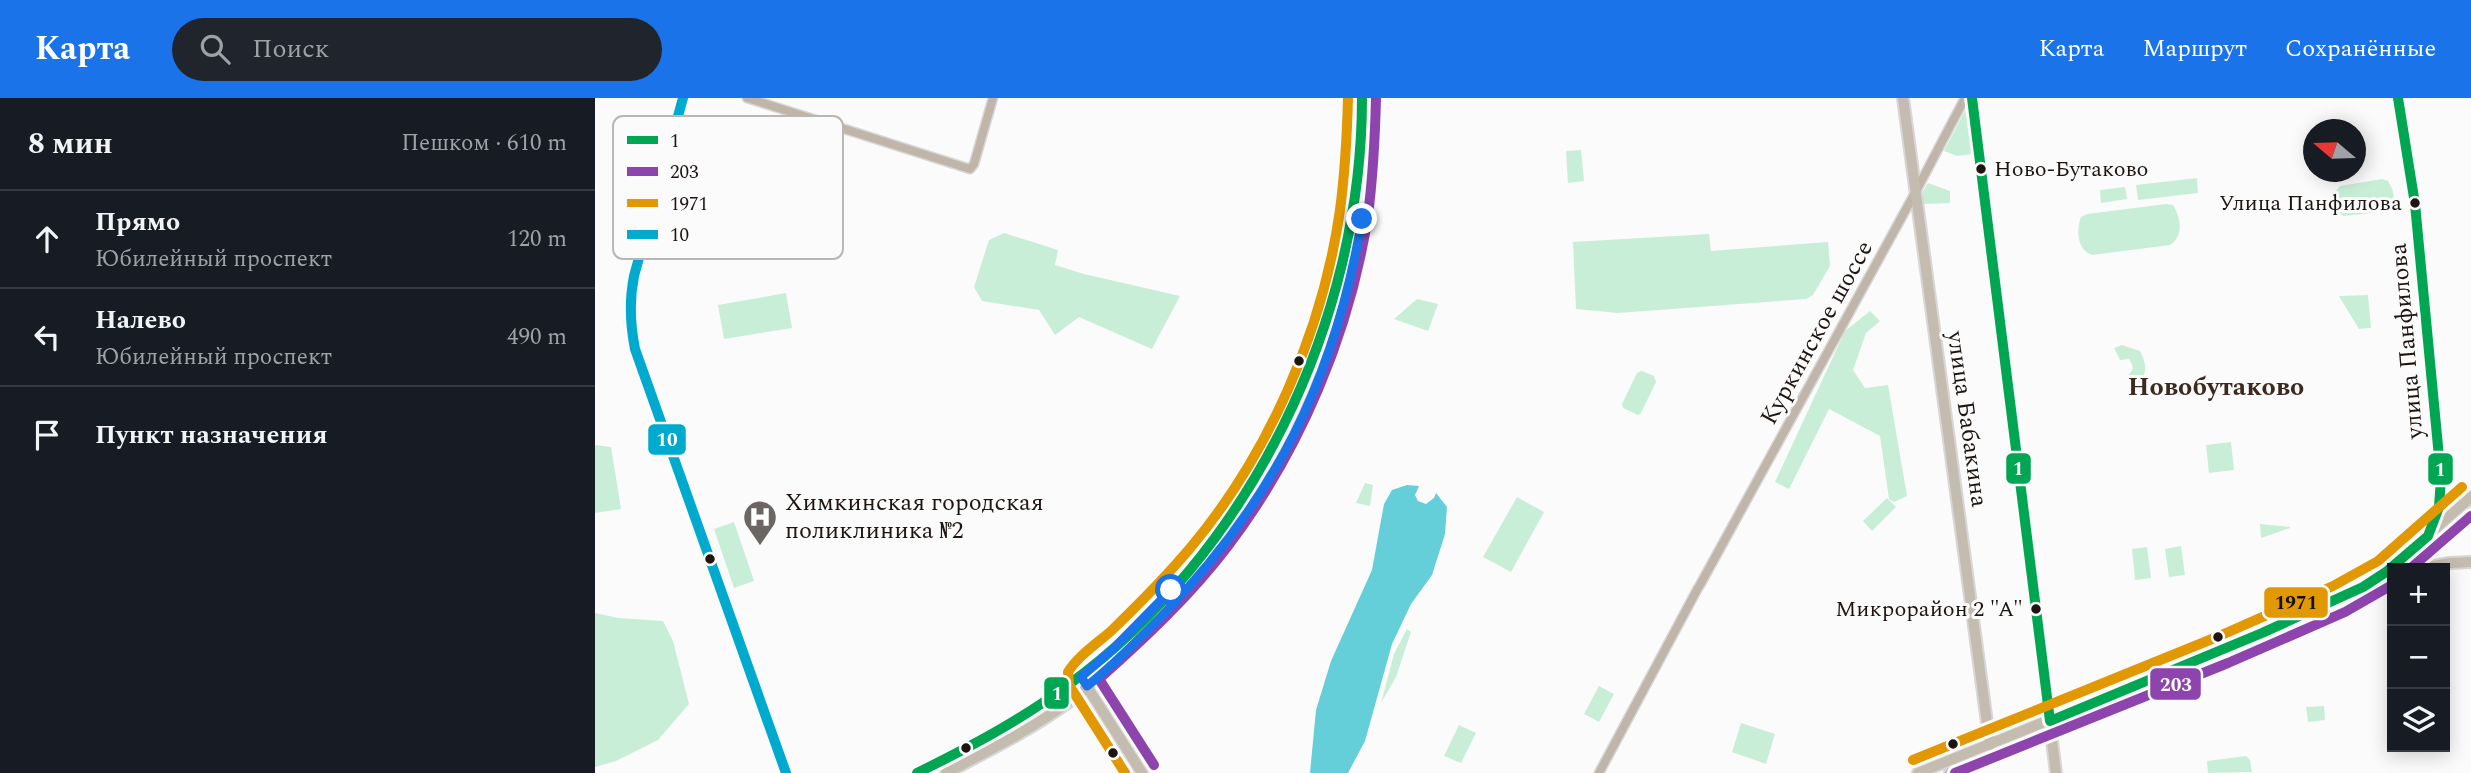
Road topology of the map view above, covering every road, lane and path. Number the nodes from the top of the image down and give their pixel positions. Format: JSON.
{"nodes":[{"id":1,"x":683,"y":98,"type":"edge"},
{"id":2,"x":747,"y":98,"type":"edge"},
{"id":3,"x":993,"y":98,"type":"edge"},
{"id":4,"x":1362,"y":98,"type":"edge"},
{"id":5,"x":1374,"y":98,"type":"edge"},
{"id":6,"x":1903,"y":98,"type":"edge"},
{"id":7,"x":1965,"y":98,"type":"edge"},
{"id":8,"x":1972,"y":98,"type":"edge"},
{"id":9,"x":2398,"y":98,"type":"edge"},
{"id":10,"x":678,"y":116,"type":"edge"},
{"id":11,"x":804,"y":116,"type":"edge"},
{"id":12,"x":843,"y":129,"type":"edge"},
{"id":13,"x":1915,"y":193,"type":"junction"},
{"id":14,"x":1902,"y":217,"type":"junction"},
{"id":15,"x":1921,"y":233,"type":"junction"},
{"id":16,"x":639,"y":259,"type":"edge"},
{"id":17,"x":2471,"y":497,"type":"edge"},
{"id":18,"x":2471,"y":514,"type":"edge"},
{"id":19,"x":2428,"y":536,"type":"junction"},
{"id":20,"x":2471,"y":562,"type":"edge"},
{"id":21,"x":2415,"y":563,"type":"edge"},
{"id":22,"x":2450,"y":563,"type":"edge"},
{"id":23,"x":2387,"y":584,"type":"edge"},
{"id":24,"x":1084,"y":681,"type":"junction"},
{"id":25,"x":2050,"y":720,"type":"junction"},
{"id":26,"x":2052,"y":734,"type":"junction"},
{"id":27,"x":1990,"y":745,"type":"junction"},
{"id":28,"x":786,"y":773,"type":"edge"},
{"id":29,"x":917,"y":773,"type":"edge"},
{"id":30,"x":946,"y":773,"type":"edge"},
{"id":31,"x":1142,"y":773,"type":"edge"},
{"id":32,"x":1599,"y":773,"type":"edge"},
{"id":33,"x":1918,"y":773,"type":"edge"},
{"id":34,"x":1950,"y":773,"type":"edge"},
{"id":35,"x":2056,"y":773,"type":"edge"}],
"edges":[{"from":1,"to":10,"type":"main road"},
{"from":2,"to":11,"type":"street"},
{"from":3,"to":12,"type":"street"},
{"from":4,"to":24,"type":"main road"},
{"from":5,"to":24,"type":"main road"},
{"from":6,"to":13,"type":"main road","name":"улица Бабакина"},
{"from":7,"to":13,"type":"street","name":"Куркинское шоссе"},
{"from":8,"to":25,"type":"main road","name":"улица Бабакина"},
{"from":9,"to":19,"type":"main road","name":"улица Панфилова"},
{"from":13,"to":14,"type":"street","name":"Куркинское шоссе"},
{"from":13,"to":15,"type":"main road","name":"улица Бабакина"},
{"from":14,"to":15,"type":"street"},
{"from":14,"to":32,"type":"street","name":"Куркинское шоссе"},
{"from":15,"to":27,"type":"main road","name":"улица Бабакина"},
{"from":16,"to":28,"type":"main road"},
{"from":17,"to":19,"type":"main road"},
{"from":18,"to":21,"type":"main road"},
{"from":19,"to":25,"type":"main road"},
{"from":20,"to":22,"type":"main road"},
{"from":23,"to":26,"type":"main road"},
{"from":24,"to":29,"type":"main road"},
{"from":24,"to":30,"type":"main road"},
{"from":24,"to":31,"type":"main road"},
{"from":25,"to":26,"type":"main road","name":"улица Бабакина"},
{"from":25,"to":27,"type":"main road"},
{"from":26,"to":34,"type":"main road"},
{"from":26,"to":35,"type":"main road","name":"улица Бабакина"},
{"from":27,"to":33,"type":"main road"}]}
